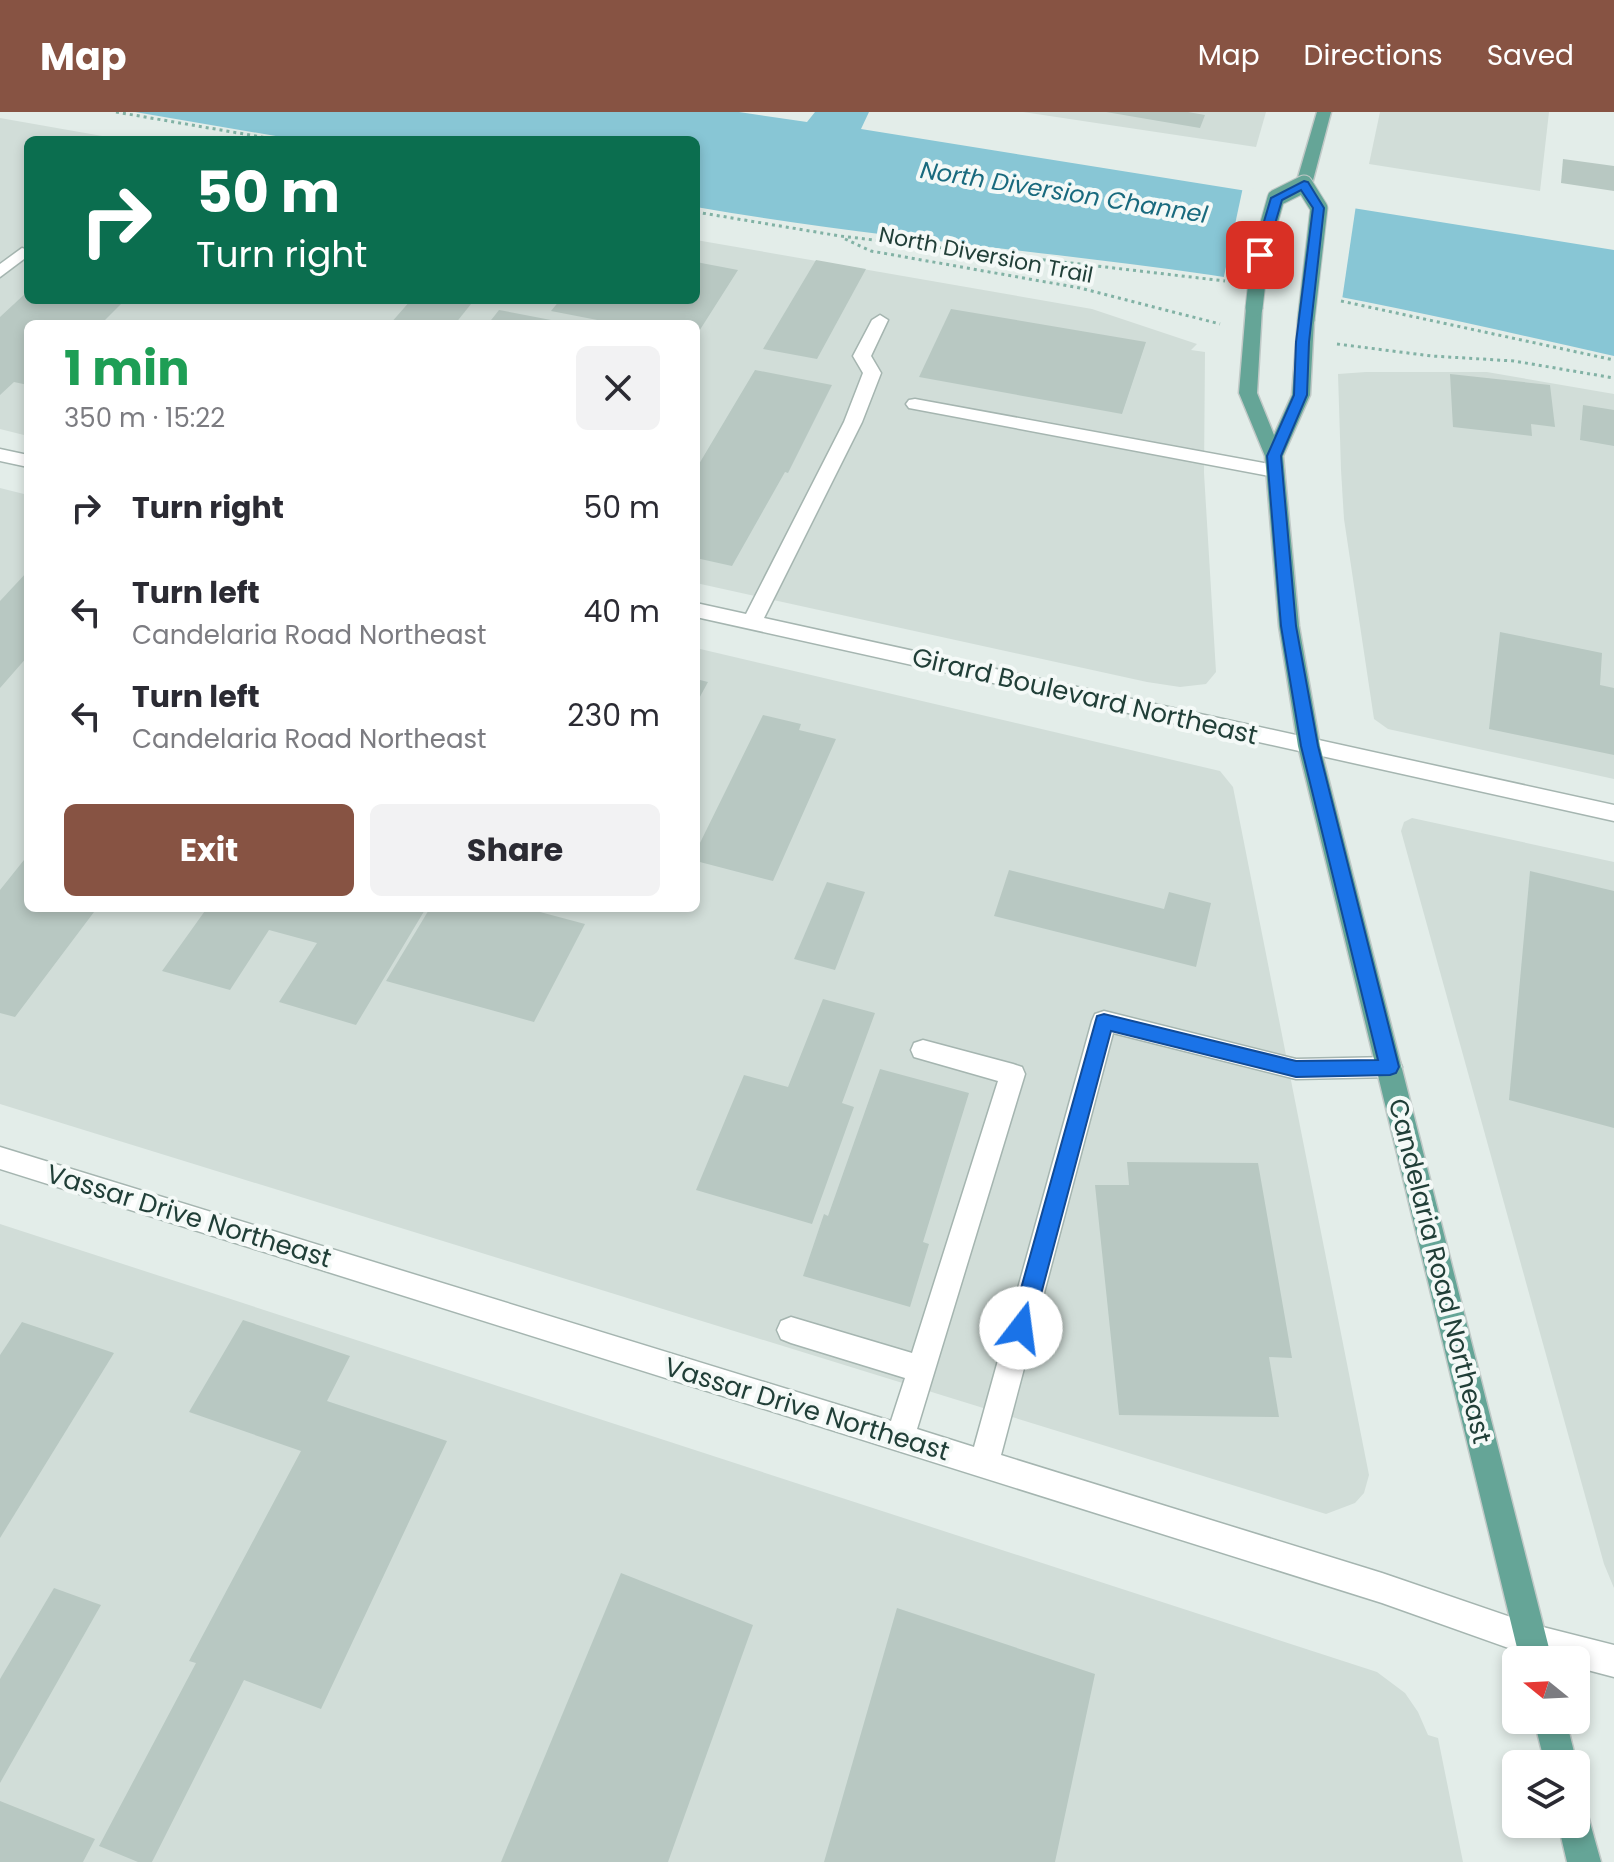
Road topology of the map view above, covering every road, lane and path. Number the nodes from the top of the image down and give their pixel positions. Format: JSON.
{"nodes":[{"id":1,"x":116,"y":112,"type":"edge"},
{"id":2,"x":1324,"y":112,"type":"edge"},
{"id":3,"x":256,"y":136,"type":"edge"},
{"id":4,"x":1304,"y":184,"type":"junction"},
{"id":5,"x":700,"y":213,"type":"edge"},
{"id":6,"x":22,"y":253,"type":"dead end"},
{"id":7,"x":0,"y":272,"type":"edge"},
{"id":8,"x":880,"y":320,"type":"dead end"},
{"id":9,"x":1223,"y":325,"type":"dead end"},
{"id":10,"x":1334,"y":343,"type":"dead end"},
{"id":11,"x":1614,"y":378,"type":"edge"},
{"id":12,"x":915,"y":404,"type":"dead end"},
{"id":13,"x":0,"y":455,"type":"edge"},
{"id":14,"x":24,"y":460,"type":"edge"},
{"id":15,"x":1275,"y":463,"type":"junction"},
{"id":16,"x":700,"y":611,"type":"edge"},
{"id":17,"x":752,"y":622,"type":"junction"},
{"id":18,"x":1309,"y":746,"type":"junction"},
{"id":19,"x":1614,"y":813,"type":"edge"},
{"id":20,"x":923,"y":1050,"type":"dead end"},
{"id":21,"x":1390,"y":1067,"type":"junction"},
{"id":22,"x":0,"y":1158,"type":"edge"},
{"id":23,"x":791,"y":1330,"type":"dead end"},
{"id":24,"x":920,"y":1369,"type":"junction"},
{"id":25,"x":900,"y":1438,"type":"junction"},
{"id":26,"x":984,"y":1464,"type":"junction"},
{"id":27,"x":1524,"y":1646,"type":"edge"},
{"id":28,"x":1533,"y":1646,"type":"edge"},
{"id":29,"x":1590,"y":1658,"type":"edge"},
{"id":30,"x":1614,"y":1661,"type":"edge"},
{"id":31,"x":1578,"y":1838,"type":"edge"},
{"id":32,"x":1584,"y":1862,"type":"edge"}],
"edges":[{"from":1,"to":3,"type":"path"},
{"from":2,"to":4,"type":"main road"},
{"from":4,"to":15,"type":"main road","name":"Candelaria Road Northeast","bridge":true},
{"from":4,"to":15,"type":"main road","name":"Candelaria Road Northeast","bridge":true},
{"from":5,"to":9,"type":"path","name":"North Diversion Trail"},
{"from":6,"to":7,"type":"street"},
{"from":8,"to":17,"type":"street"},
{"from":10,"to":11,"type":"path"},
{"from":12,"to":15,"type":"street"},
{"from":13,"to":14,"type":"street"},
{"from":15,"to":18,"type":"main road","name":"Candelaria Road Northeast"},
{"from":16,"to":17,"type":"street","name":"Girard Boulevard Northeast"},
{"from":17,"to":18,"type":"street","name":"Girard Boulevard Northeast"},
{"from":18,"to":19,"type":"street","name":"Girard Boulevard Northeast"},
{"from":18,"to":21,"type":"main road","name":"Candelaria Road Northeast"},
{"from":20,"to":24,"type":"street"},
{"from":21,"to":26,"type":"street"},
{"from":21,"to":28,"type":"main road","name":"Candelaria Road Northeast"},
{"from":22,"to":25,"type":"street","name":"Vassar Drive Northeast"},
{"from":23,"to":24,"type":"street"},
{"from":24,"to":25,"type":"street"},
{"from":25,"to":26,"type":"street","name":"Vassar Drive Northeast"},
{"from":26,"to":27,"type":"street","name":"Vassar Drive Northeast"},
{"from":29,"to":30,"type":"street","name":"Vassar Drive Northeast"},
{"from":31,"to":32,"type":"main road"}]}
